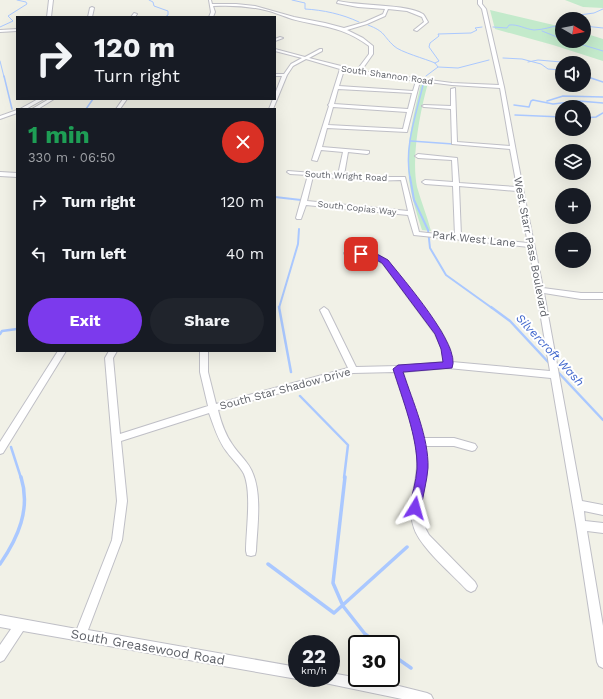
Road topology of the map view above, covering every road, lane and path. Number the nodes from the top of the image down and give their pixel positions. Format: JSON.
{"nodes":[{"id":1,"x":51,"y":0,"type":"edge"},
{"id":2,"x":210,"y":0,"type":"edge"},
{"id":3,"x":252,"y":0,"type":"edge"},
{"id":4,"x":480,"y":0,"type":"edge"},
{"id":5,"x":338,"y":2,"type":"dead end"},
{"id":6,"x":211,"y":5,"type":"junction"},
{"id":7,"x":247,"y":5,"type":"junction"},
{"id":8,"x":92,"y":8,"type":"dead end"},
{"id":9,"x":387,"y":8,"type":"junction"},
{"id":10,"x":49,"y":16,"type":"edge"},
{"id":11,"x":90,"y":16,"type":"edge"},
{"id":12,"x":212,"y":16,"type":"edge"},
{"id":13,"x":345,"y":29,"type":"junction"},
{"id":14,"x":416,"y":30,"type":"dead end"},
{"id":15,"x":0,"y":31,"type":"edge"},
{"id":16,"x":16,"y":31,"type":"edge"},
{"id":17,"x":281,"y":38,"type":"dead end"},
{"id":18,"x":276,"y":40,"type":"edge"},
{"id":19,"x":276,"y":50,"type":"edge"},
{"id":20,"x":321,"y":50,"type":"dead end"},
{"id":21,"x":304,"y":58,"type":"junction"},
{"id":22,"x":342,"y":68,"type":"junction"},
{"id":23,"x":358,"y":72,"type":"junction"},
{"id":24,"x":276,"y":75,"type":"edge"},
{"id":25,"x":285,"y":75,"type":"junction"},
{"id":26,"x":418,"y":80,"type":"junction"},
{"id":27,"x":336,"y":87,"type":"junction"},
{"id":28,"x":502,"y":87,"type":"junction"},
{"id":29,"x":453,"y":90,"type":"dead end"},
{"id":30,"x":414,"y":92,"type":"junction"},
{"id":31,"x":276,"y":95,"type":"edge"},
{"id":32,"x":50,"y":100,"type":"edge"},
{"id":33,"x":330,"y":105,"type":"junction"},
{"id":34,"x":34,"y":106,"type":"edge"},
{"id":35,"x":40,"y":106,"type":"junction"},
{"id":36,"x":424,"y":106,"type":"dead end"},
{"id":37,"x":46,"y":108,"type":"edge"},
{"id":38,"x":453,"y":108,"type":"junction"},
{"id":39,"x":16,"y":111,"type":"edge"},
{"id":40,"x":409,"y":111,"type":"junction"},
{"id":41,"x":16,"y":116,"type":"edge"},
{"id":42,"x":0,"y":118,"type":"edge"},
{"id":43,"x":0,"y":123,"type":"edge"},
{"id":44,"x":326,"y":126,"type":"junction"},
{"id":45,"x":320,"y":148,"type":"junction"},
{"id":46,"x":513,"y":148,"type":"junction"},
{"id":47,"x":346,"y":150,"type":"junction"},
{"id":48,"x":367,"y":152,"type":"dead end"},
{"id":49,"x":418,"y":156,"type":"dead end"},
{"id":50,"x":315,"y":160,"type":"dead end"},
{"id":51,"x":290,"y":172,"type":"dead end"},
{"id":52,"x":0,"y":174,"type":"edge"},
{"id":53,"x":311,"y":174,"type":"junction"},
{"id":54,"x":16,"y":175,"type":"edge"},
{"id":55,"x":341,"y":176,"type":"junction"},
{"id":56,"x":425,"y":182,"type":"dead end"},
{"id":57,"x":457,"y":184,"type":"junction"},
{"id":58,"x":520,"y":189,"type":"junction"},
{"id":59,"x":304,"y":203,"type":"junction"},
{"id":60,"x":411,"y":213,"type":"junction"},
{"id":61,"x":299,"y":218,"type":"dead end"},
{"id":62,"x":458,"y":237,"type":"junction"},
{"id":63,"x":532,"y":245,"type":"junction"},
{"id":64,"x":347,"y":253,"type":"dead end"},
{"id":65,"x":540,"y":290,"type":"junction"},
{"id":66,"x":603,"y":292,"type":"edge"},
{"id":67,"x":592,"y":295,"type":"junction"},
{"id":68,"x":603,"y":296,"type":"edge"},
{"id":69,"x":324,"y":310,"type":"dead end"},
{"id":70,"x":61,"y":352,"type":"edge"},
{"id":71,"x":112,"y":352,"type":"edge"},
{"id":72,"x":204,"y":352,"type":"edge"},
{"id":73,"x":448,"y":365,"type":"junction"},
{"id":74,"x":398,"y":369,"type":"junction"},
{"id":75,"x":353,"y":370,"type":"junction"},
{"id":76,"x":555,"y":375,"type":"junction"},
{"id":77,"x":213,"y":408,"type":"junction"},
{"id":78,"x":116,"y":439,"type":"junction"},
{"id":79,"x":420,"y":442,"type":"junction"},
{"id":80,"x":472,"y":447,"type":"dead end"},
{"id":81,"x":0,"y":450,"type":"edge"},
{"id":82,"x":578,"y":505,"type":"junction"},
{"id":83,"x":603,"y":510,"type":"edge"},
{"id":84,"x":581,"y":525,"type":"junction"},
{"id":85,"x":603,"y":528,"type":"edge"},
{"id":86,"x":251,"y":551,"type":"dead end"},
{"id":87,"x":471,"y":586,"type":"dead end"},
{"id":88,"x":0,"y":621,"type":"edge"},
{"id":89,"x":20,"y":625,"type":"junction"},
{"id":90,"x":80,"y":635,"type":"junction"},
{"id":91,"x":0,"y":656,"type":"edge"},
{"id":92,"x":603,"y":662,"type":"edge"},
{"id":93,"x":288,"y":671,"type":"edge"},
{"id":94,"x":340,"y":681,"type":"edge"},
{"id":95,"x":427,"y":699,"type":"edge"}],
"edges":[{"from":1,"to":10,"type":"street"},
{"from":2,"to":6,"type":"street"},
{"from":3,"to":7,"type":"street"},
{"from":4,"to":28,"type":"street","name":"West Starr Pass Boulevard"},
{"from":5,"to":9,"type":"street"},
{"from":6,"to":7,"type":"street"},
{"from":6,"to":12,"type":"street"},
{"from":7,"to":13,"type":"street"},
{"from":8,"to":11,"type":"street"},
{"from":9,"to":13,"type":"street"},
{"from":9,"to":14,"type":"street"},
{"from":13,"to":23,"type":"street"},
{"from":15,"to":16,"type":"street"},
{"from":17,"to":18,"type":"street"},
{"from":19,"to":21,"type":"street","name":"South Shannon Road"},
{"from":20,"to":21,"type":"street"},
{"from":21,"to":22,"type":"street","name":"South Shannon Road"},
{"from":21,"to":25,"type":"street"},
{"from":22,"to":23,"type":"street","name":"South Shannon Road"},
{"from":22,"to":27,"type":"street"},
{"from":23,"to":26,"type":"street","name":"South Shannon Road"},
{"from":24,"to":25,"type":"street"},
{"from":25,"to":31,"type":"street"},
{"from":26,"to":28,"type":"street","name":"South Shannon Road"},
{"from":26,"to":30,"type":"street"},
{"from":27,"to":30,"type":"street"},
{"from":27,"to":33,"type":"street"},
{"from":28,"to":46,"type":"street","name":"West Starr Pass Boulevard"},
{"from":29,"to":38,"type":"street"},
{"from":30,"to":40,"type":"street"},
{"from":32,"to":35,"type":"street"},
{"from":33,"to":40,"type":"street"},
{"from":33,"to":44,"type":"street"},
{"from":34,"to":35,"type":"street"},
{"from":35,"to":37,"type":"street"},
{"from":36,"to":38,"type":"street"},
{"from":38,"to":46,"type":"street"},
{"from":39,"to":42,"type":"street"},
{"from":40,"to":44,"type":"street"},
{"from":41,"to":43,"type":"street"},
{"from":44,"to":45,"type":"street"},
{"from":45,"to":47,"type":"street"},
{"from":45,"to":50,"type":"street"},
{"from":46,"to":58,"type":"street","name":"West Starr Pass Boulevard"},
{"from":47,"to":48,"type":"street"},
{"from":47,"to":55,"type":"street"},
{"from":49,"to":57,"type":"street"},
{"from":51,"to":53,"type":"street","name":"South Wright Road"},
{"from":52,"to":54,"type":"street"},
{"from":53,"to":55,"type":"street","name":"South Wright Road"},
{"from":53,"to":59,"type":"street"},
{"from":55,"to":60,"type":"street","name":"South Wright Road"},
{"from":56,"to":57,"type":"street"},
{"from":57,"to":58,"type":"street"},
{"from":57,"to":62,"type":"street"},
{"from":58,"to":63,"type":"street","name":"West Starr Pass Boulevard"},
{"from":59,"to":60,"type":"street","name":"South Copias Way"},
{"from":59,"to":61,"type":"street"},
{"from":60,"to":62,"type":"street","name":"Park West Lane"},
{"from":62,"to":63,"type":"street","name":"Park West Lane"},
{"from":63,"to":65,"type":"street","name":"West Starr Pass Boulevard"},
{"from":64,"to":73,"type":"street"},
{"from":65,"to":67,"type":"street"},
{"from":65,"to":76,"type":"street","name":"West Starr Pass Boulevard"},
{"from":66,"to":67,"type":"street"},
{"from":67,"to":68,"type":"street"},
{"from":69,"to":75,"type":"street"},
{"from":70,"to":81,"type":"street"},
{"from":71,"to":78,"type":"street"},
{"from":72,"to":77,"type":"street"},
{"from":73,"to":74,"type":"street","name":"South Star Shadow Drive"},
{"from":73,"to":76,"type":"street","name":"South Star Shadow Drive"},
{"from":74,"to":75,"type":"street","name":"South Star Shadow Drive"},
{"from":74,"to":79,"type":"street"},
{"from":75,"to":77,"type":"street","name":"South Star Shadow Drive"},
{"from":76,"to":82,"type":"street","name":"West Starr Pass Boulevard"},
{"from":77,"to":78,"type":"street","name":"South Star Shadow Drive"},
{"from":77,"to":86,"type":"street"},
{"from":78,"to":90,"type":"street"},
{"from":79,"to":80,"type":"street"},
{"from":79,"to":87,"type":"street"},
{"from":82,"to":83,"type":"street"},
{"from":82,"to":84,"type":"street","name":"West Starr Pass Boulevard"},
{"from":84,"to":85,"type":"street"},
{"from":84,"to":92,"type":"street","name":"West Starr Pass Boulevard"},
{"from":88,"to":89,"type":"street","name":"South Greasewood Road"},
{"from":89,"to":90,"type":"street","name":"South Greasewood Road"},
{"from":89,"to":91,"type":"street"},
{"from":90,"to":93,"type":"street","name":"South Greasewood Road"},
{"from":94,"to":95,"type":"street"}]}
